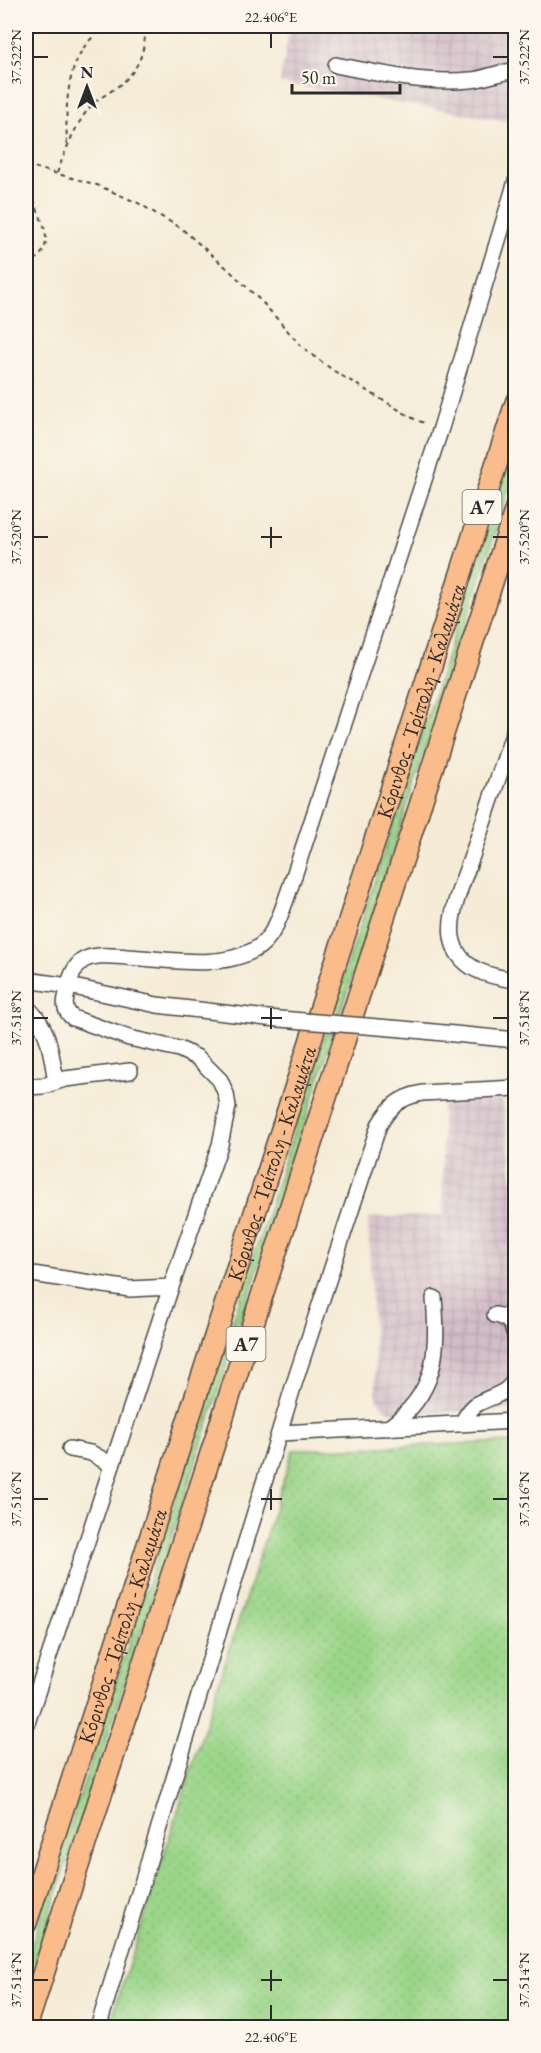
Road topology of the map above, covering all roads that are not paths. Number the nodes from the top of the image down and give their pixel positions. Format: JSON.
{"nodes":[{"id":1,"x":336,"y":65,"type":"dead end"},
{"id":2,"x":516,"y":71,"type":"edge"},
{"id":3,"x":516,"y":181,"type":"edge"},
{"id":4,"x":516,"y":403,"type":"edge"},
{"id":5,"x":516,"y":508,"type":"edge"},
{"id":6,"x":516,"y":726,"type":"edge"},
{"id":7,"x":26,"y":980,"type":"edge"},
{"id":8,"x":516,"y":980,"type":"edge"},
{"id":9,"x":69,"y":986,"type":"junction"},
{"id":10,"x":26,"y":1007,"type":"edge"},
{"id":11,"x":516,"y":1040,"type":"edge"},
{"id":12,"x":130,"y":1071,"type":"dead end"},
{"id":13,"x":56,"y":1082,"type":"junction"},
{"id":14,"x":26,"y":1087,"type":"edge"},
{"id":15,"x":516,"y":1088,"type":"edge"},
{"id":16,"x":26,"y":1273,"type":"edge"},
{"id":17,"x":171,"y":1287,"type":"junction"},
{"id":18,"x":434,"y":1299,"type":"dead end"},
{"id":19,"x":495,"y":1315,"type":"dead end"},
{"id":20,"x":516,"y":1340,"type":"edge"},
{"id":21,"x":516,"y":1375,"type":"edge"},
{"id":22,"x":516,"y":1421,"type":"edge"},
{"id":23,"x":461,"y":1424,"type":"junction"},
{"id":24,"x":388,"y":1428,"type":"junction"},
{"id":25,"x":280,"y":1433,"type":"junction"},
{"id":26,"x":70,"y":1449,"type":"dead end"},
{"id":27,"x":112,"y":1465,"type":"junction"},
{"id":28,"x":26,"y":1726,"type":"edge"},
{"id":29,"x":26,"y":1923,"type":"edge"},
{"id":30,"x":26,"y":2027,"type":"edge"},
{"id":31,"x":98,"y":2028,"type":"edge"}],
"edges":[{"from":1,"to":2,"type":"street"},
{"from":3,"to":9,"type":"street"},
{"from":4,"to":29,"type":"highway","name":"Κόρινθος - Τρίπολη - Καλαμάτα","number":"Α7"},
{"from":5,"to":30,"type":"highway","name":"Κόρινθος - Τρίπολη - Καλαμάτα","number":"Α7"},
{"from":6,"to":8,"type":"street"},
{"from":7,"to":9,"type":"street"},
{"from":9,"to":11,"type":"street","bridge":true},
{"from":9,"to":17,"type":"street"},
{"from":10,"to":13,"type":"street"},
{"from":12,"to":13,"type":"street"},
{"from":13,"to":14,"type":"street"},
{"from":15,"to":25,"type":"street"},
{"from":16,"to":17,"type":"street"},
{"from":17,"to":27,"type":"street"},
{"from":18,"to":24,"type":"street"},
{"from":19,"to":20,"type":"street"},
{"from":21,"to":23,"type":"street"},
{"from":22,"to":23,"type":"street"},
{"from":23,"to":24,"type":"street"},
{"from":24,"to":25,"type":"street"},
{"from":25,"to":31,"type":"street"},
{"from":26,"to":27,"type":"street"},
{"from":27,"to":28,"type":"street"}]}
